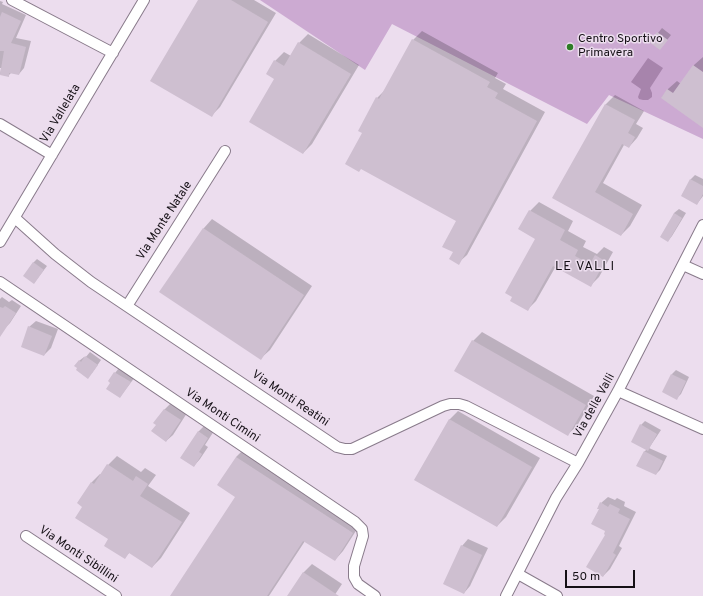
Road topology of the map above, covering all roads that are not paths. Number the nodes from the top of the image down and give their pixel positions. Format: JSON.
{"nodes":[{"id":1,"x":12,"y":0,"type":"edge"},
{"id":2,"x":144,"y":0,"type":"edge"},
{"id":3,"x":113,"y":53,"type":"junction"},
{"id":4,"x":0,"y":124,"type":"edge"},
{"id":5,"x":225,"y":151,"type":"dead end"},
{"id":6,"x":52,"y":155,"type":"junction"},
{"id":7,"x":15,"y":218,"type":"junction"},
{"id":8,"x":703,"y":225,"type":"edge"},
{"id":9,"x":0,"y":242,"type":"edge"},
{"id":10,"x":683,"y":265,"type":"junction"},
{"id":11,"x":703,"y":274,"type":"edge"},
{"id":12,"x":0,"y":282,"type":"edge"},
{"id":13,"x":127,"y":306,"type":"junction"},
{"id":14,"x":618,"y":391,"type":"junction"},
{"id":15,"x":703,"y":430,"type":"edge"},
{"id":16,"x":578,"y":463,"type":"junction"},
{"id":17,"x":26,"y":536,"type":"dead end"},
{"id":18,"x":518,"y":574,"type":"junction"},
{"id":19,"x":116,"y":596,"type":"edge"},
{"id":20,"x":375,"y":596,"type":"edge"},
{"id":21,"x":506,"y":596,"type":"edge"},
{"id":22,"x":558,"y":596,"type":"edge"}],
"edges":[{"from":1,"to":3,"type":"street"},
{"from":2,"to":3,"type":"street","name":"Via Vallelata"},
{"from":3,"to":6,"type":"street","name":"Via Vallelata"},
{"from":4,"to":6,"type":"street"},
{"from":5,"to":13,"type":"street","name":"Via Monte Natale"},
{"from":6,"to":7,"type":"street","name":"Via Vallelata"},
{"from":7,"to":9,"type":"street","name":"Via Vallelata"},
{"from":7,"to":13,"type":"street","name":"Via Monti Reatini"},
{"from":8,"to":10,"type":"street","name":"Via delle Valli"},
{"from":10,"to":11,"type":"street"},
{"from":10,"to":14,"type":"street","name":"Via delle Valli"},
{"from":12,"to":20,"type":"street","name":"Via Monti Cimini"},
{"from":13,"to":16,"type":"street","name":"Via Monti Reatini"},
{"from":14,"to":15,"type":"street"},
{"from":14,"to":16,"type":"street","name":"Via delle Valli"},
{"from":16,"to":18,"type":"street","name":"Via delle Valli"},
{"from":17,"to":19,"type":"street","name":"Via Monti Sibillini"},
{"from":18,"to":21,"type":"street","name":"Via delle Valli"},
{"from":18,"to":22,"type":"street"}]}
